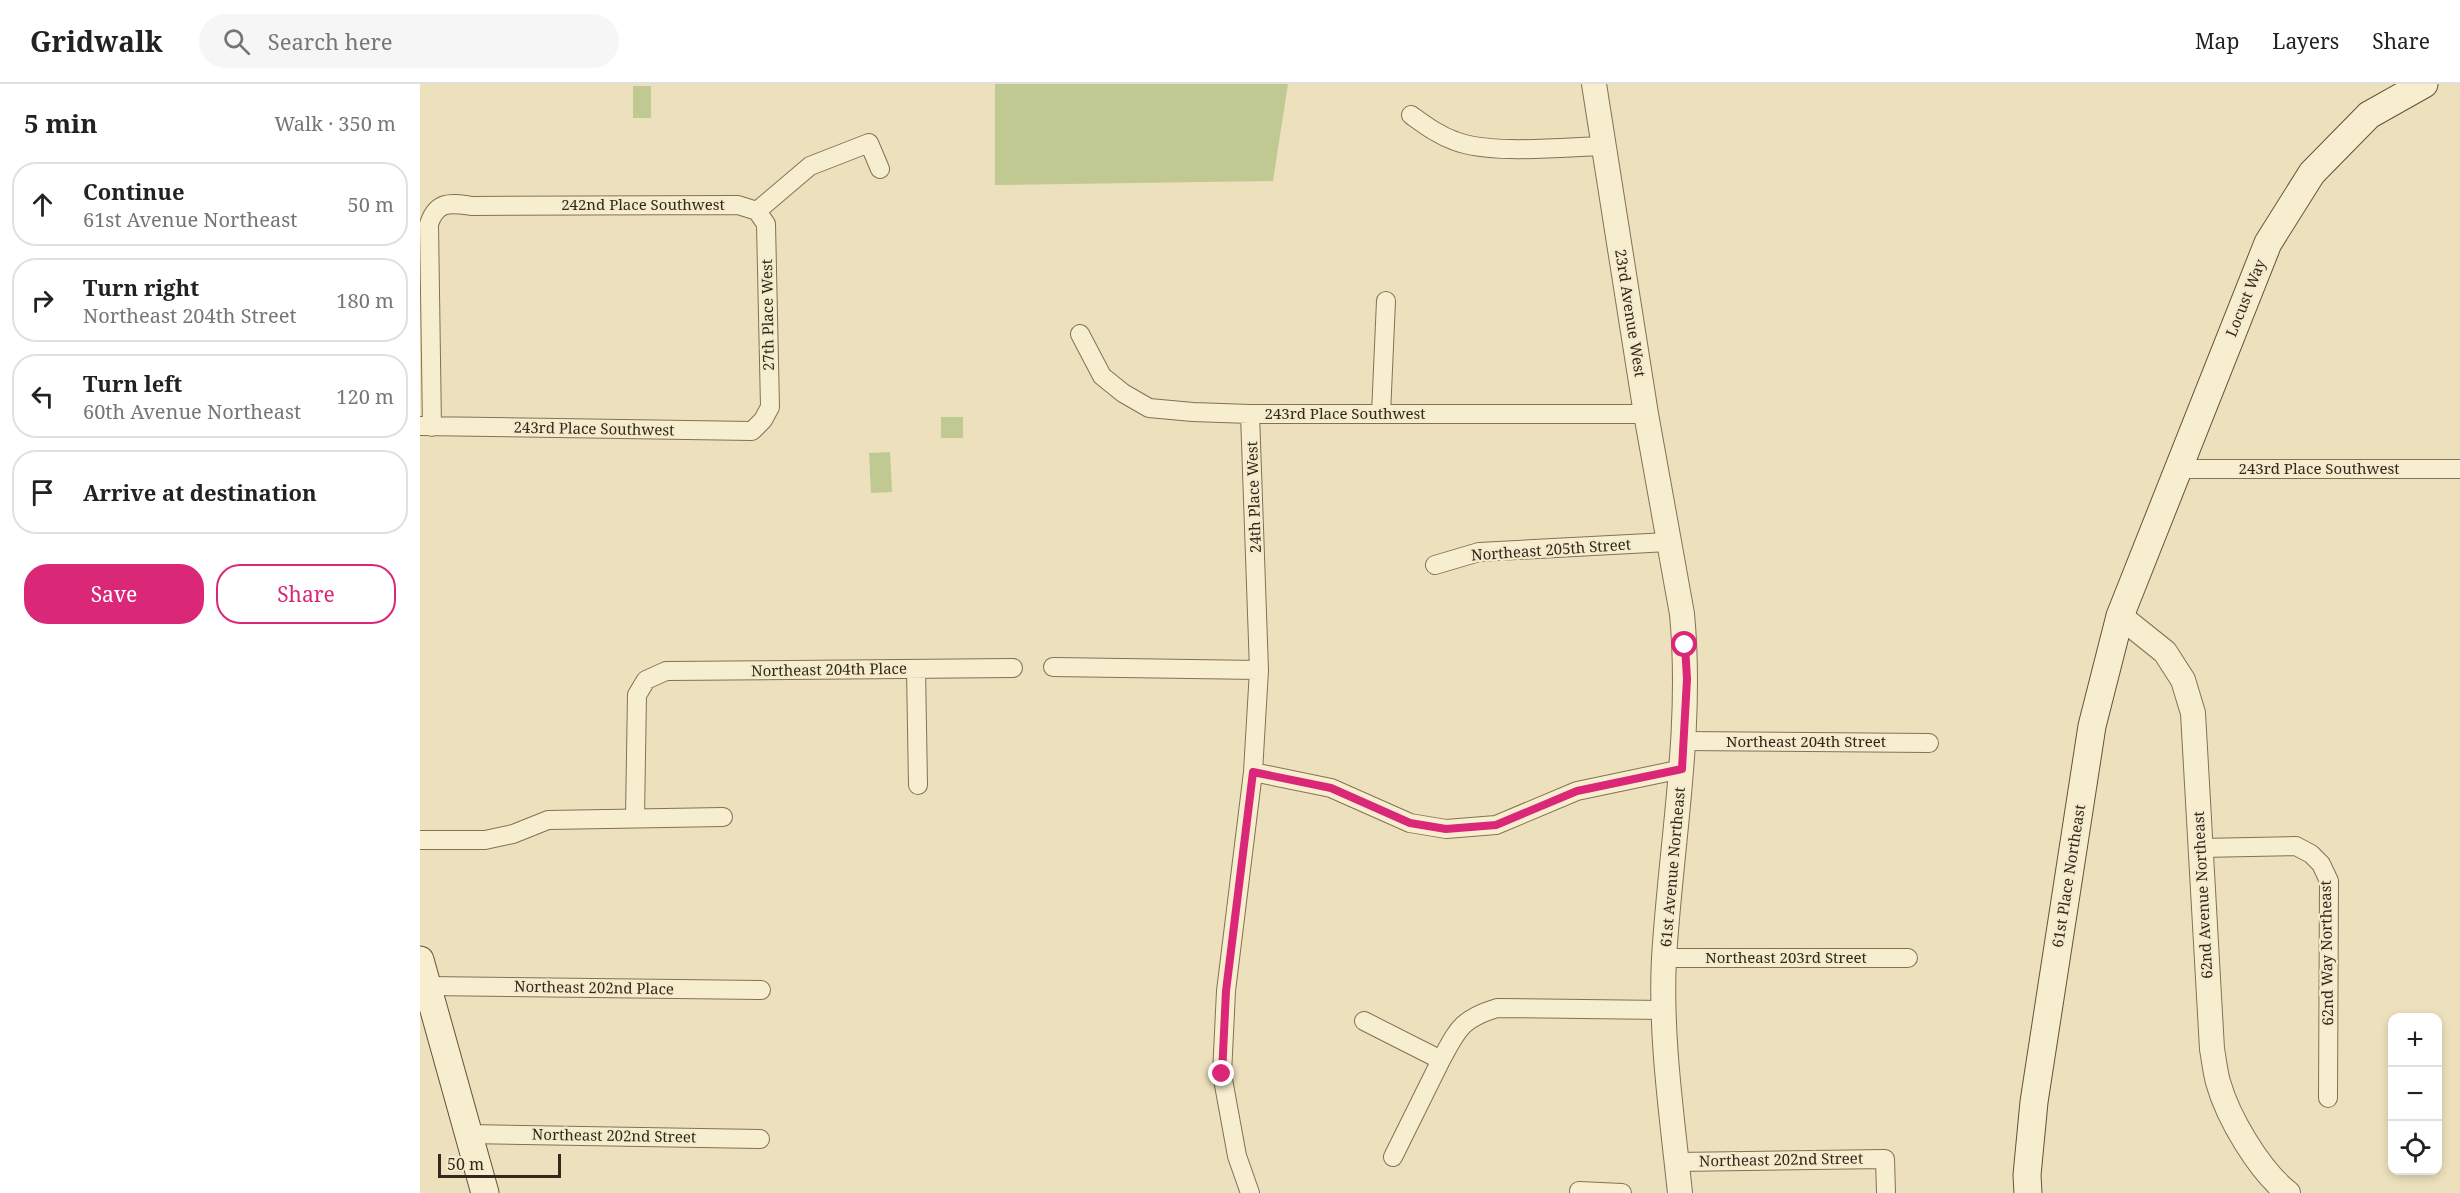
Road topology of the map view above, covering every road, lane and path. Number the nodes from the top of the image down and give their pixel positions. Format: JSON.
{"nodes":[{"id":1,"x":1594,"y":84,"type":"edge"},
{"id":2,"x":2424,"y":84,"type":"edge"},
{"id":3,"x":1411,"y":114,"type":"dead end"},
{"id":4,"x":1604,"y":146,"type":"junction"},
{"id":5,"x":880,"y":169,"type":"dead end"},
{"id":6,"x":757,"y":211,"type":"junction"},
{"id":7,"x":1386,"y":301,"type":"dead end"},
{"id":8,"x":1080,"y":334,"type":"dead end"},
{"id":9,"x":1250,"y":414,"type":"junction"},
{"id":10,"x":1381,"y":414,"type":"junction"},
{"id":11,"x":1646,"y":414,"type":"junction"},
{"id":12,"x":763,"y":420,"type":"joint"},
{"id":13,"x":426,"y":426,"type":"edge"},
{"id":14,"x":2178,"y":469,"type":"junction"},
{"id":15,"x":2460,"y":469,"type":"edge"},
{"id":16,"x":1668,"y":542,"type":"junction"},
{"id":17,"x":1434,"y":565,"type":"dead end"},
{"id":18,"x":2139,"y":565,"type":"joint"},
{"id":19,"x":2120,"y":616,"type":"junction"},
{"id":20,"x":1053,"y":667,"type":"dead end"},
{"id":21,"x":1013,"y":668,"type":"dead end"},
{"id":22,"x":916,"y":669,"type":"junction"},
{"id":23,"x":1259,"y":670,"type":"junction"},
{"id":24,"x":1683,"y":741,"type":"junction"},
{"id":25,"x":1929,"y":743,"type":"dead end"},
{"id":26,"x":1682,"y":769,"type":"junction"},
{"id":27,"x":1253,"y":772,"type":"junction"},
{"id":28,"x":918,"y":785,"type":"dead end"},
{"id":29,"x":635,"y":817,"type":"junction"},
{"id":30,"x":723,"y":817,"type":"dead end"},
{"id":31,"x":420,"y":840,"type":"edge"},
{"id":32,"x":2201,"y":848,"type":"junction"},
{"id":33,"x":1664,"y":958,"type":"junction"},
{"id":34,"x":1908,"y":958,"type":"dead end"},
{"id":35,"x":423,"y":973,"type":"edge"},
{"id":36,"x":761,"y":990,"type":"dead end"},
{"id":37,"x":1663,"y":1010,"type":"junction"},
{"id":38,"x":1364,"y":1021,"type":"dead end"},
{"id":39,"x":1441,"y":1060,"type":"junction"},
{"id":40,"x":2328,"y":1098,"type":"dead end"},
{"id":41,"x":468,"y":1134,"type":"junction"},
{"id":42,"x":760,"y":1139,"type":"dead end"},
{"id":43,"x":1393,"y":1158,"type":"dead end"},
{"id":44,"x":1677,"y":1162,"type":"junction"},
{"id":45,"x":2283,"y":1189,"type":"edge"},
{"id":46,"x":1579,"y":1191,"type":"dead end"},
{"id":47,"x":485,"y":1193,"type":"edge"},
{"id":48,"x":1250,"y":1193,"type":"edge"},
{"id":49,"x":1622,"y":1193,"type":"edge"},
{"id":50,"x":1680,"y":1193,"type":"edge"},
{"id":51,"x":1886,"y":1193,"type":"edge"},
{"id":52,"x":2028,"y":1193,"type":"edge"}],
"edges":[{"from":1,"to":4,"type":"street","name":"23rd Avenue West"},
{"from":2,"to":14,"type":"main road","name":"Locust Way"},
{"from":3,"to":4,"type":"street"},
{"from":4,"to":11,"type":"street","name":"23rd Avenue West"},
{"from":5,"to":6,"type":"street"},
{"from":6,"to":12,"type":"street","name":"27th Place West"},
{"from":6,"to":13,"type":"street","name":"242nd Place Southwest"},
{"from":7,"to":10,"type":"street"},
{"from":8,"to":9,"type":"street","name":"243rd Place Southwest"},
{"from":9,"to":10,"type":"street","name":"243rd Place Southwest"},
{"from":9,"to":23,"type":"street","name":"24th Place West"},
{"from":10,"to":11,"type":"street","name":"243rd Place Southwest"},
{"from":11,"to":16,"type":"street","name":"23rd Avenue West"},
{"from":12,"to":13,"type":"street","name":"243rd Place Southwest"},
{"from":14,"to":15,"type":"street","name":"243rd Place Southwest"},
{"from":14,"to":18,"type":"main road","name":"Locust Way"},
{"from":16,"to":17,"type":"street","name":"Northeast 205th Street"},
{"from":16,"to":24,"type":"street","name":"61st Avenue Northeast"},
{"from":18,"to":19,"type":"main road","name":"61st Place Northeast"},
{"from":19,"to":32,"type":"street","name":"62nd Avenue Northeast"},
{"from":19,"to":52,"type":"main road","name":"61st Place Northeast"},
{"from":20,"to":23,"type":"street"},
{"from":21,"to":22,"type":"street","name":"Northeast 204th Place"},
{"from":22,"to":28,"type":"street"},
{"from":22,"to":29,"type":"street","name":"Northeast 204th Place"},
{"from":23,"to":27,"type":"street","name":"24th Place West"},
{"from":24,"to":25,"type":"street","name":"Northeast 204th Street"},
{"from":24,"to":26,"type":"street","name":"61st Avenue Northeast"},
{"from":26,"to":27,"type":"street"},
{"from":26,"to":33,"type":"street","name":"61st Avenue Northeast"},
{"from":27,"to":48,"type":"street","name":"24th Place West"},
{"from":29,"to":30,"type":"street"},
{"from":29,"to":31,"type":"street"},
{"from":32,"to":40,"type":"street","name":"62nd Way Northeast"},
{"from":32,"to":45,"type":"street","name":"62nd Avenue Northeast"},
{"from":33,"to":34,"type":"street","name":"Northeast 203rd Street"},
{"from":33,"to":37,"type":"street","name":"61st Avenue Northeast"},
{"from":35,"to":36,"type":"street","name":"Northeast 202nd Place"},
{"from":35,"to":41,"type":"main road"},
{"from":37,"to":39,"type":"street"},
{"from":37,"to":44,"type":"street","name":"61st Avenue Northeast"},
{"from":38,"to":39,"type":"street"},
{"from":39,"to":43,"type":"street"},
{"from":41,"to":42,"type":"street","name":"Northeast 202nd Street"},
{"from":41,"to":47,"type":"main road"},
{"from":44,"to":50,"type":"street","name":"61st Avenue Northeast"},
{"from":44,"to":51,"type":"street","name":"Northeast 202nd Street"},
{"from":46,"to":49,"type":"street"}]}
